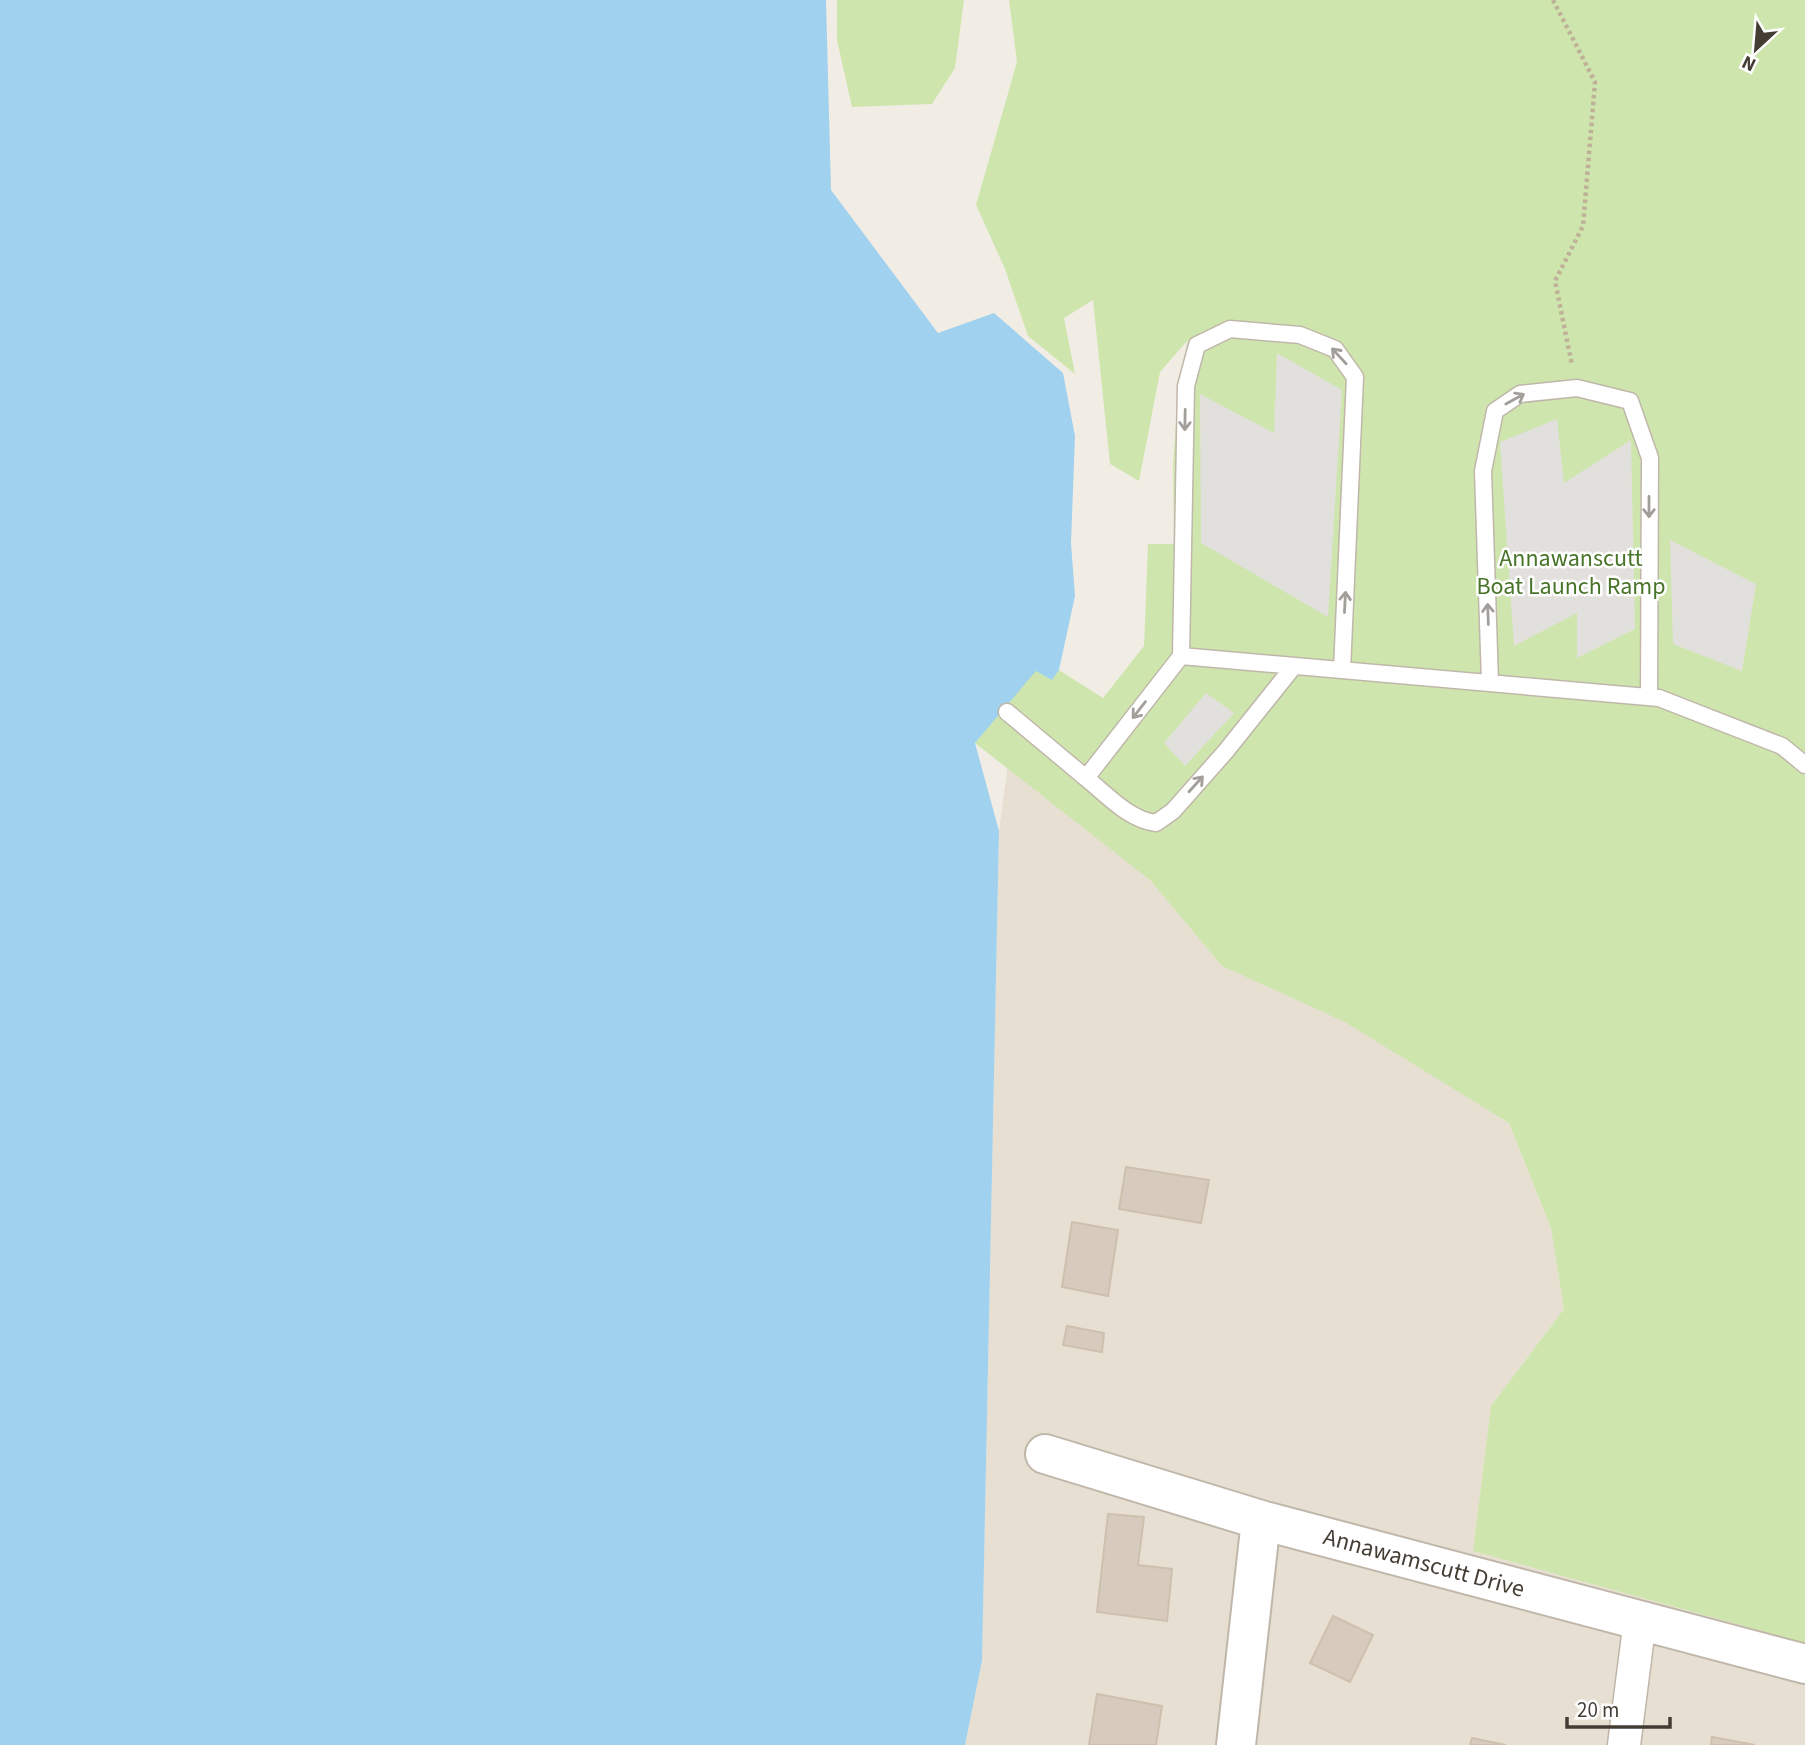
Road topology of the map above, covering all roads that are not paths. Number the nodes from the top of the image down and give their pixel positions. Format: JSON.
{"nodes":[{"id":1,"x":1181,"y":656,"type":"junction"},
{"id":2,"x":1294,"y":666,"type":"junction"},
{"id":3,"x":1342,"y":670,"type":"junction"},
{"id":4,"x":1490,"y":682,"type":"junction"},
{"id":5,"x":1649,"y":697,"type":"junction"},
{"id":6,"x":1007,"y":712,"type":"dead end"},
{"id":7,"x":1805,"y":765,"type":"edge"},
{"id":8,"x":1086,"y":778,"type":"junction"},
{"id":9,"x":1045,"y":1454,"type":"dead end"},
{"id":10,"x":1261,"y":1520,"type":"junction"},
{"id":11,"x":1640,"y":1620,"type":"junction"},
{"id":12,"x":1805,"y":1664,"type":"edge"},
{"id":13,"x":1236,"y":1745,"type":"edge"},
{"id":14,"x":1624,"y":1745,"type":"edge"}],
"edges":[{"from":1,"to":2,"type":"lane"},
{"from":3,"to":1,"type":"lane","one_way":true},
{"from":1,"to":8,"type":"lane","one_way":true},
{"from":2,"to":3,"type":"lane"},
{"from":8,"to":2,"type":"lane","one_way":true},
{"from":3,"to":4,"type":"lane"},
{"from":4,"to":5,"type":"lane"},
{"from":4,"to":5,"type":"lane","one_way":true},
{"from":5,"to":7,"type":"lane"},
{"from":6,"to":8,"type":"lane"},
{"from":9,"to":10,"type":"street","name":"Annawamscutt Drive"},
{"from":10,"to":11,"type":"street","name":"Annawamscutt Drive"},
{"from":10,"to":13,"type":"street"},
{"from":11,"to":12,"type":"street","name":"Annawamscutt Drive"},
{"from":11,"to":14,"type":"street"}]}
